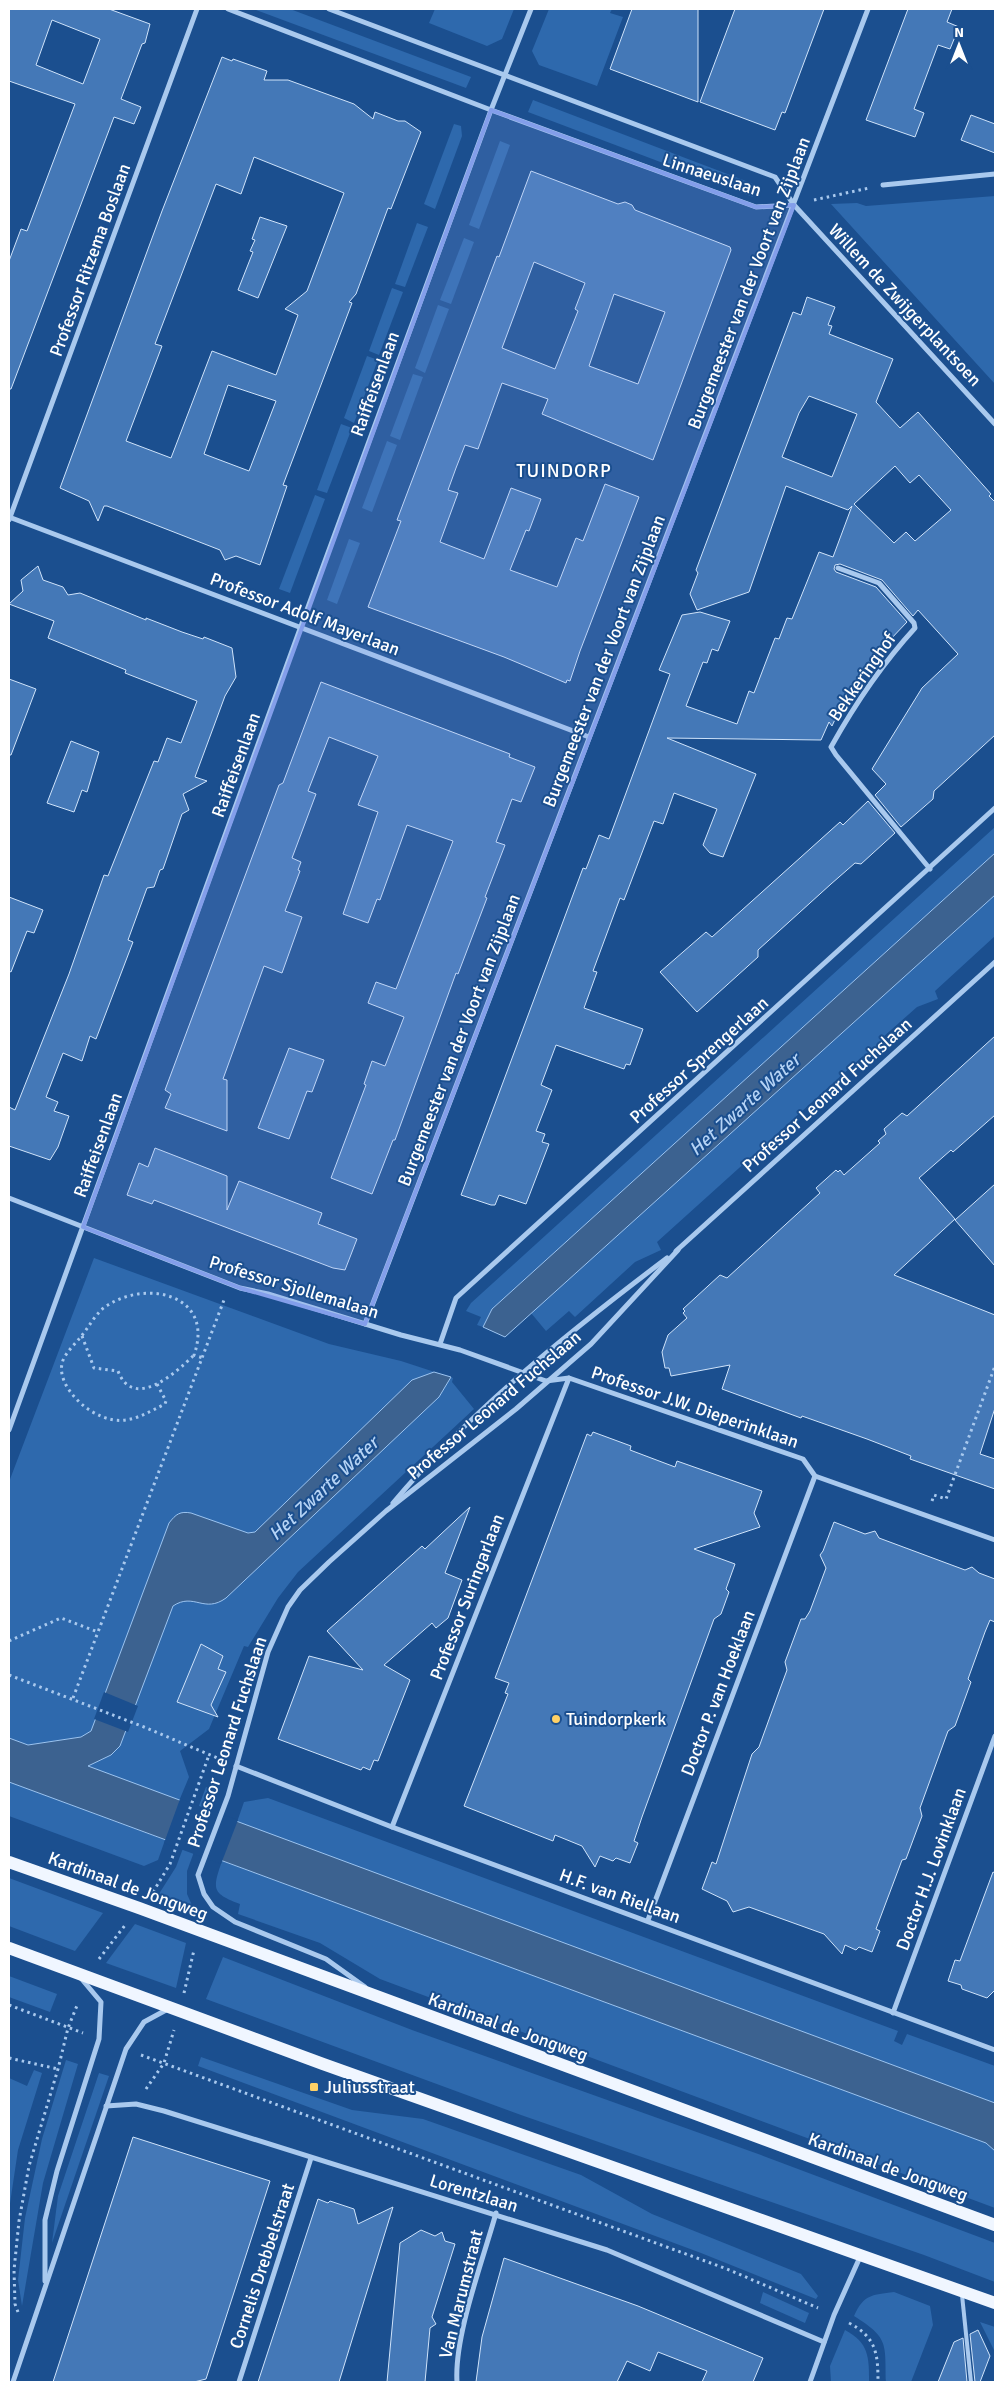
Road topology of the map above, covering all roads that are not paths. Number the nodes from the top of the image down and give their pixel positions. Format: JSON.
{"nodes":[{"id":1,"x":197,"y":9,"type":"edge"},
{"id":2,"x":228,"y":9,"type":"edge"},
{"id":3,"x":329,"y":9,"type":"edge"},
{"id":4,"x":531,"y":9,"type":"edge"},
{"id":5,"x":868,"y":9,"type":"edge"},
{"id":6,"x":505,"y":75,"type":"junction"},
{"id":7,"x":491,"y":110,"type":"junction"},
{"id":8,"x":995,"y":174,"type":"edge"},
{"id":9,"x":883,"y":185,"type":"road end"},
{"id":10,"x":794,"y":205,"type":"junction"},
{"id":11,"x":995,"y":424,"type":"edge"},
{"id":12,"x":9,"y":519,"type":"edge"},
{"id":13,"x":838,"y":568,"type":"dead end"},
{"id":14,"x":301,"y":626,"type":"junction"},
{"id":15,"x":589,"y":737,"type":"junction"},
{"id":16,"x":995,"y":808,"type":"edge"},
{"id":17,"x":930,"y":869,"type":"junction"},
{"id":18,"x":995,"y":962,"type":"edge"},
{"id":19,"x":9,"y":1198,"type":"edge"},
{"id":20,"x":83,"y":1227,"type":"junction"},
{"id":21,"x":678,"y":1250,"type":"junction"},
{"id":22,"x":365,"y":1324,"type":"junction"},
{"id":23,"x":440,"y":1344,"type":"junction"},
{"id":24,"x":523,"y":1371,"type":"junction"},
{"id":25,"x":569,"y":1378,"type":"junction"},
{"id":26,"x":546,"y":1381,"type":"junction"},
{"id":27,"x":9,"y":1430,"type":"edge"},
{"id":28,"x":815,"y":1476,"type":"junction"},
{"id":29,"x":386,"y":1511,"type":"junction"},
{"id":30,"x":995,"y":1540,"type":"edge"},
{"id":31,"x":995,"y":1736,"type":"edge"},
{"id":32,"x":236,"y":1766,"type":"junction"},
{"id":33,"x":392,"y":1827,"type":"junction"},
{"id":34,"x":9,"y":1862,"type":"edge"},
{"id":35,"x":648,"y":1920,"type":"junction"},
{"id":36,"x":9,"y":1948,"type":"edge"},
{"id":37,"x":77,"y":1974,"type":"junction"},
{"id":38,"x":384,"y":2000,"type":"junction"},
{"id":39,"x":169,"y":2008,"type":"junction"},
{"id":40,"x":892,"y":2013,"type":"junction"},
{"id":41,"x":995,"y":2050,"type":"edge"},
{"id":42,"x":106,"y":2106,"type":"junction"},
{"id":43,"x":311,"y":2158,"type":"junction"},
{"id":44,"x":496,"y":2214,"type":"junction"},
{"id":45,"x":995,"y":2225,"type":"edge"},
{"id":46,"x":861,"y":2254,"type":"junction"},
{"id":47,"x":45,"y":2286,"type":"junction"},
{"id":48,"x":962,"y":2290,"type":"junction"},
{"id":49,"x":995,"y":2303,"type":"edge"},
{"id":50,"x":824,"y":2342,"type":"junction"},
{"id":51,"x":13,"y":2382,"type":"edge"},
{"id":52,"x":239,"y":2382,"type":"edge"},
{"id":53,"x":457,"y":2382,"type":"edge"},
{"id":54,"x":810,"y":2382,"type":"edge"},
{"id":55,"x":971,"y":2382,"type":"edge"}],
"edges":[{"from":1,"to":12,"type":"street","name":"Professor Ritzema Boslaan"},
{"from":2,"to":7,"type":"street","name":"Linnaeuslaan"},
{"from":3,"to":6,"type":"street","name":"Linnaeuslaan"},
{"from":4,"to":6,"type":"street"},
{"from":5,"to":10,"type":"street","name":"Burgemeester van der Voort van Zijplaan"},
{"from":6,"to":7,"type":"street"},
{"from":6,"to":10,"type":"street","name":"Linnaeuslaan"},
{"from":7,"to":10,"type":"street","name":"Linnaeuslaan"},
{"from":7,"to":14,"type":"street","name":"Raiffeisenlaan"},
{"from":8,"to":9,"type":"street"},
{"from":10,"to":11,"type":"street","name":"Willem de Zwijgerplantsoen"},
{"from":10,"to":15,"type":"street","name":"Burgemeester van der Voort van Zijplaan"},
{"from":12,"to":14,"type":"street","name":"Professor Adolf Mayerlaan"},
{"from":13,"to":17,"type":"street","name":"Bekkeringhof"},
{"from":14,"to":15,"type":"street","name":"Professor Adolf Mayerlaan"},
{"from":14,"to":20,"type":"street","name":"Raiffeisenlaan"},
{"from":15,"to":22,"type":"street","name":"Burgemeester van der Voort van Zijplaan"},
{"from":16,"to":17,"type":"street","name":"Professor Sprengerlaan"},
{"from":17,"to":23,"type":"street","name":"Professor Sprengerlaan"},
{"from":18,"to":21,"type":"street","name":"Professor Leonard Fuchslaan"},
{"from":19,"to":20,"type":"street","name":"Professor Sjollemalaan"},
{"from":20,"to":22,"type":"street","name":"Professor Sjollemalaan"},
{"from":20,"to":27,"type":"street","name":"Raiffeisenlaan"},
{"from":21,"to":24,"type":"street","name":"Professor Leonard Fuchslaan"},
{"from":21,"to":26,"type":"street","name":"Professor Leonard Fuchslaan"},
{"from":22,"to":23,"type":"street","name":"Professor Sjollemalaan"},
{"from":23,"to":24,"type":"street","name":"Professor Sjollemalaan"},
{"from":24,"to":26,"type":"street","name":"Professor Sjollemalaan"},
{"from":24,"to":29,"type":"street","name":"Professor Leonard Fuchslaan"},
{"from":25,"to":26,"type":"street","name":"Professor J.W. Dieperinklaan"},
{"from":25,"to":28,"type":"street","name":"Professor J.W. Dieperinklaan"},
{"from":25,"to":33,"type":"street","name":"Professor Suringarlaan"},
{"from":26,"to":29,"type":"street","name":"Professor Leonard Fuchslaan"},
{"from":28,"to":30,"type":"street","name":"Professor J.W. Dieperinklaan"},
{"from":28,"to":35,"type":"street","name":"Doctor P. van Hoeklaan"},
{"from":29,"to":32,"type":"street","name":"Professor Leonard Fuchslaan"},
{"from":31,"to":40,"type":"street","name":"Doctor H.J. Lovinklaan"},
{"from":32,"to":33,"type":"street","name":"H.F. van Riellaan"},
{"from":32,"to":38,"type":"street","name":"Professor Leonard Fuchslaan"},
{"from":33,"to":35,"type":"street","name":"H.F. van Riellaan"},
{"from":34,"to":38,"type":"main road","name":"Kardinaal de Jongweg"},
{"from":35,"to":40,"type":"street","name":"H.F. van Riellaan"},
{"from":36,"to":37,"type":"main road"},
{"from":37,"to":39,"type":"main road"},
{"from":37,"to":47,"type":"street"},
{"from":38,"to":45,"type":"main road","name":"Kardinaal de Jongweg"},
{"from":39,"to":42,"type":"street"},
{"from":39,"to":46,"type":"main road"},
{"from":40,"to":41,"type":"street","name":"H.F. van Riellaan"},
{"from":42,"to":43,"type":"street","name":"Lorentzlaan"},
{"from":42,"to":47,"type":"street"},
{"from":43,"to":44,"type":"street","name":"Lorentzlaan"},
{"from":43,"to":52,"type":"street","name":"Cornelis Drebbelstraat"},
{"from":44,"to":50,"type":"street","name":"Lorentzlaan"},
{"from":44,"to":53,"type":"street","name":"Van Marumstraat"},
{"from":46,"to":48,"type":"main road"},
{"from":46,"to":50,"type":"street"},
{"from":47,"to":51,"type":"street"},
{"from":48,"to":49,"type":"main road"},
{"from":48,"to":55,"type":"lane"},
{"from":50,"to":54,"type":"street"}]}
